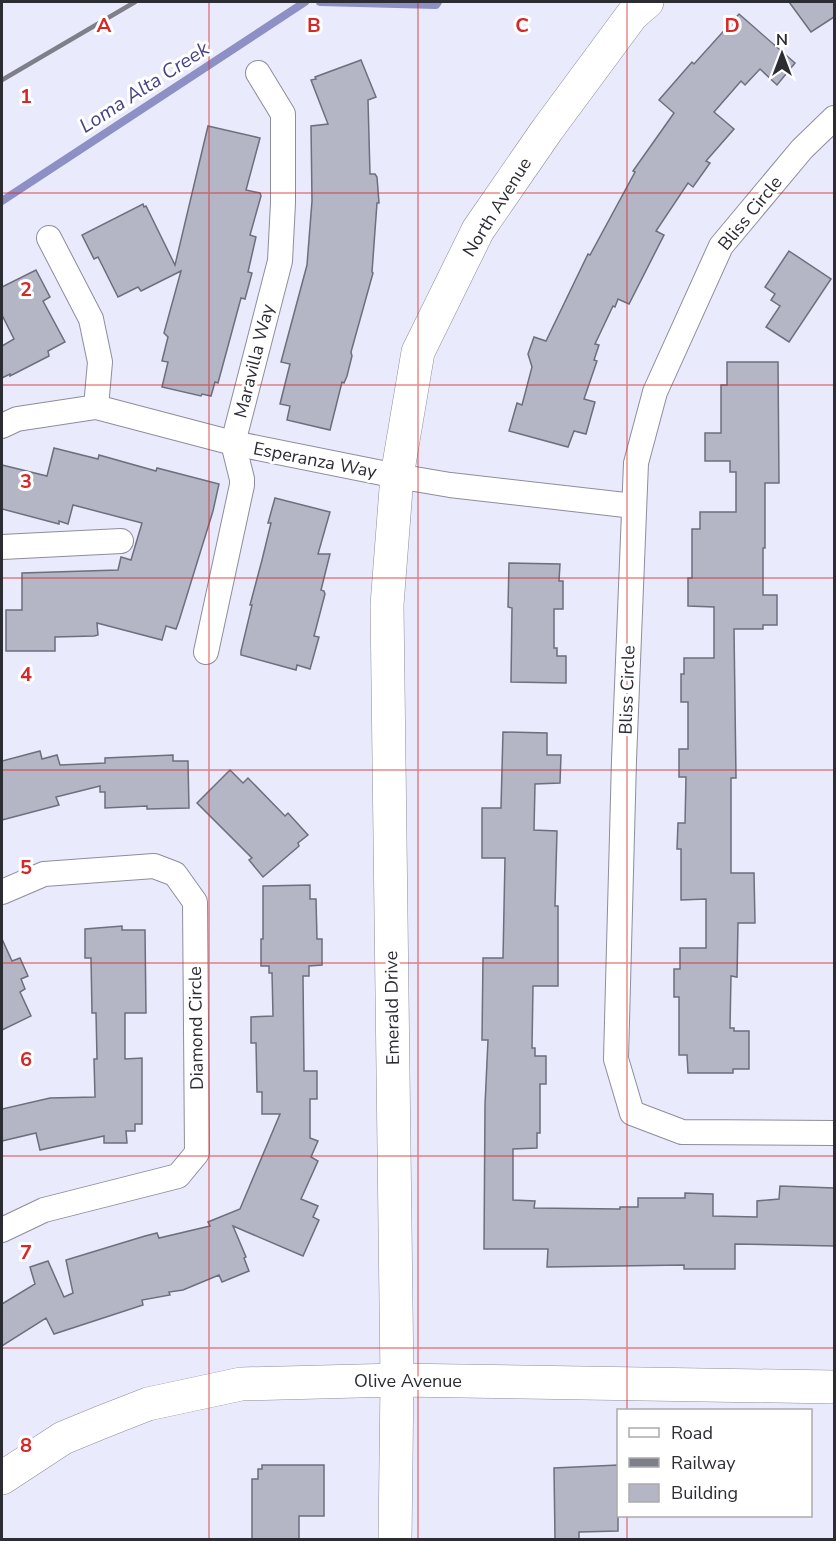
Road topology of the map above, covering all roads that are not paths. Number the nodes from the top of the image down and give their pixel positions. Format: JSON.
{"nodes":[{"id":1,"x":647,"y":2,"type":"edge"},
{"id":2,"x":258,"y":73,"type":"dead end"},
{"id":3,"x":834,"y":118,"type":"edge"},
{"id":4,"x":49,"y":238,"type":"dead end"},
{"id":5,"x":96,"y":407,"type":"junction"},
{"id":6,"x":2,"y":426,"type":"edge"},
{"id":7,"x":233,"y":443,"type":"junction"},
{"id":8,"x":396,"y":476,"type":"junction"},
{"id":9,"x":634,"y":506,"type":"junction"},
{"id":10,"x":121,"y":541,"type":"dead end"},
{"id":11,"x":2,"y":547,"type":"edge"},
{"id":12,"x":206,"y":652,"type":"dead end"},
{"id":13,"x":2,"y":892,"type":"edge"},
{"id":14,"x":834,"y":1133,"type":"edge"},
{"id":15,"x":2,"y":1230,"type":"edge"},
{"id":16,"x":397,"y":1380,"type":"junction"},
{"id":17,"x":834,"y":1387,"type":"edge"},
{"id":18,"x":2,"y":1478,"type":"edge"},
{"id":19,"x":395,"y":1539,"type":"edge"}],
"edges":[{"from":1,"to":8,"type":"main road","name":"North Avenue"},
{"from":2,"to":7,"type":"street","name":"Maravilla Way"},
{"from":3,"to":9,"type":"street","name":"Bliss Circle"},
{"from":4,"to":5,"type":"street"},
{"from":5,"to":6,"type":"street","name":"Esperanza Way"},
{"from":5,"to":7,"type":"street","name":"Esperanza Way"},
{"from":7,"to":8,"type":"street","name":"Esperanza Way"},
{"from":7,"to":12,"type":"street","name":"Maravilla Way"},
{"from":8,"to":9,"type":"street","name":"Esperanza Way"},
{"from":8,"to":16,"type":"main road","name":"Emerald Drive"},
{"from":9,"to":14,"type":"street","name":"Bliss Circle"},
{"from":10,"to":11,"type":"street"},
{"from":13,"to":15,"type":"street","name":"Diamond Circle"},
{"from":16,"to":17,"type":"main road","name":"Olive Avenue"},
{"from":16,"to":18,"type":"main road","name":"Olive Avenue"},
{"from":16,"to":19,"type":"main road","name":"Emerald Drive"}]}
